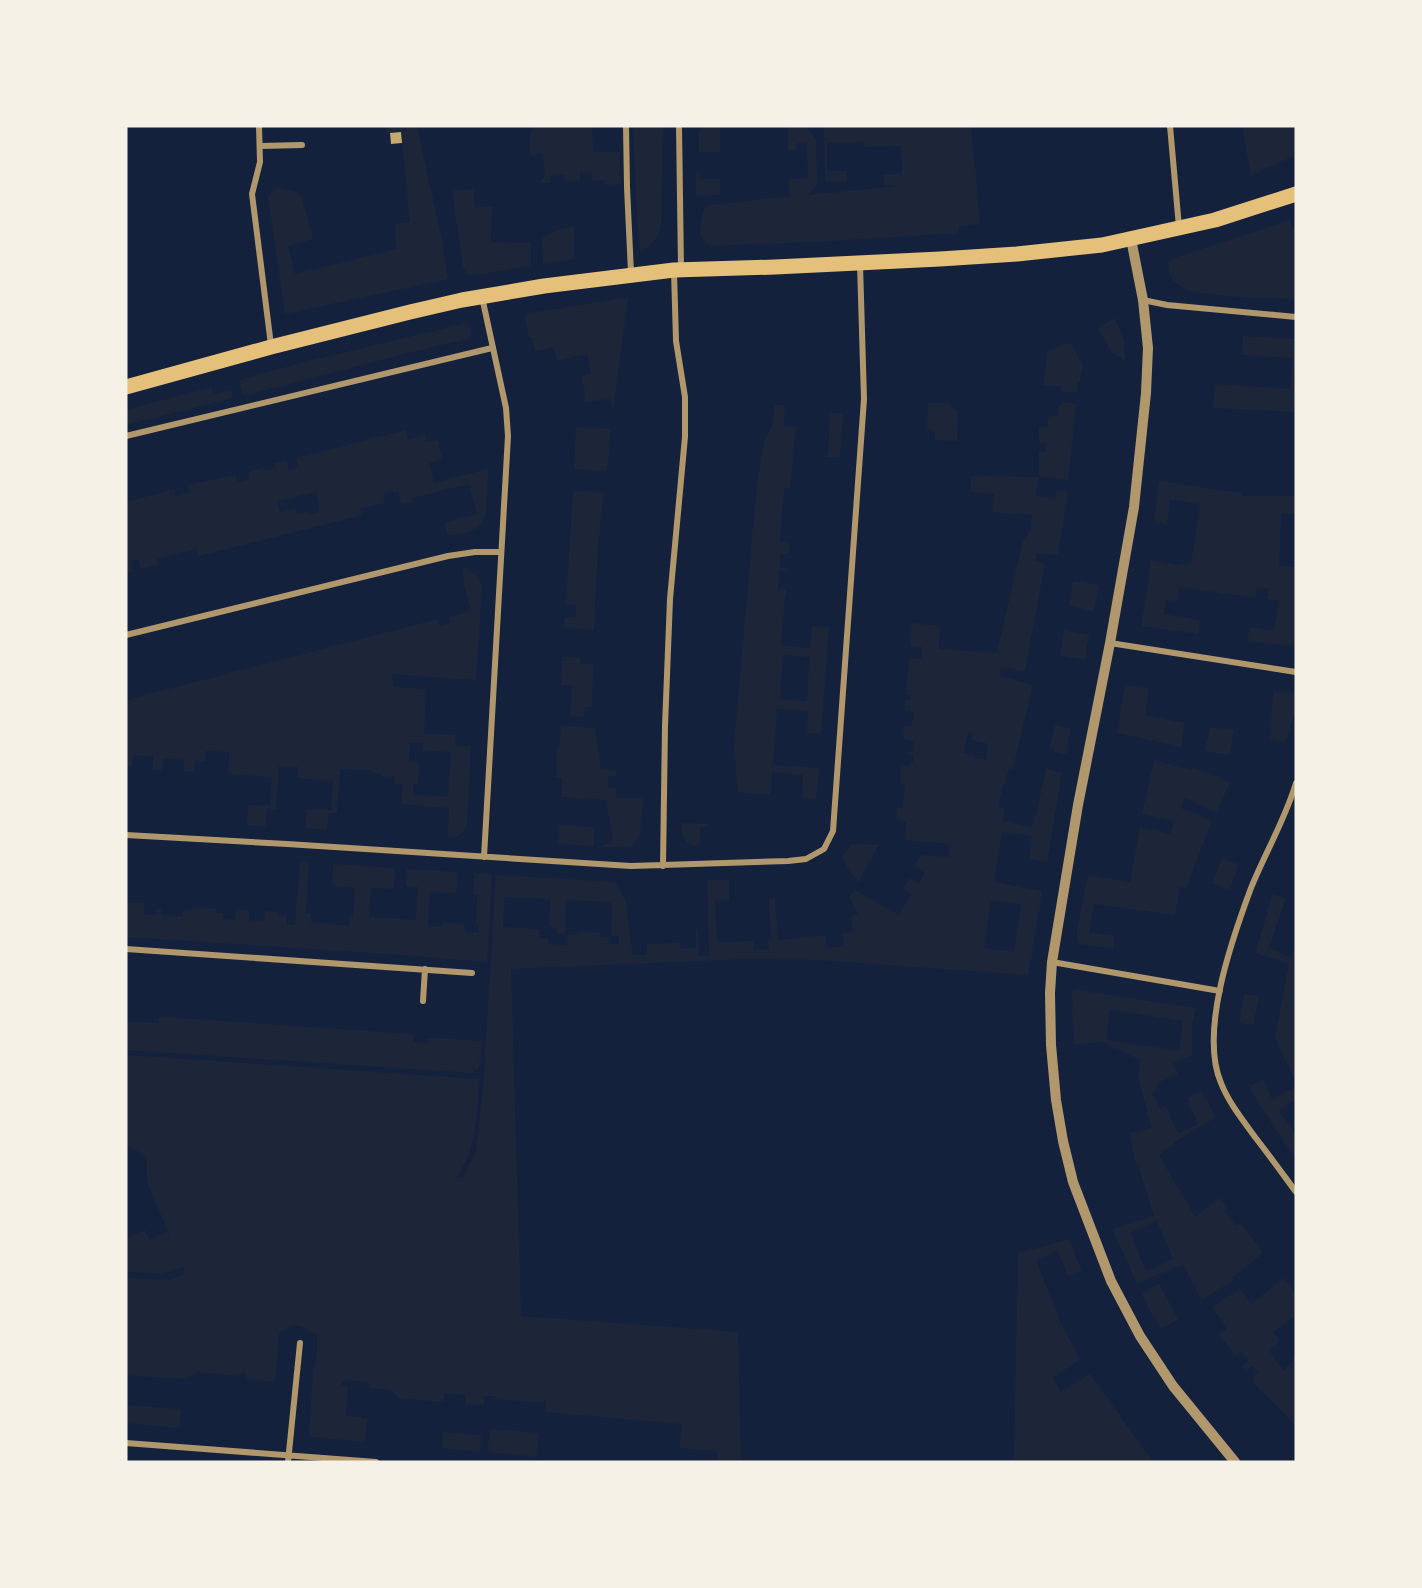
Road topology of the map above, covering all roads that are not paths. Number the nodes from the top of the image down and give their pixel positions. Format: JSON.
{"nodes":[{"id":1,"x":259,"y":126,"type":"edge"},
{"id":2,"x":626,"y":126,"type":"edge"},
{"id":3,"x":679,"y":126,"type":"edge"},
{"id":4,"x":1170,"y":126,"type":"edge"},
{"id":5,"x":302,"y":145,"type":"dead end"},
{"id":6,"x":260,"y":146,"type":"junction"},
{"id":7,"x":1296,"y":194,"type":"edge"},
{"id":8,"x":1179,"y":228,"type":"junction"},
{"id":9,"x":1131,"y":239,"type":"junction"},
{"id":10,"x":860,"y":263,"type":"junction"},
{"id":11,"x":677,"y":269,"type":"junction"},
{"id":12,"x":632,"y":274,"type":"junction"},
{"id":13,"x":482,"y":297,"type":"junction"},
{"id":14,"x":1143,"y":300,"type":"junction"},
{"id":15,"x":1296,"y":317,"type":"edge"},
{"id":16,"x":271,"y":347,"type":"junction"},
{"id":17,"x":492,"y":348,"type":"junction"},
{"id":18,"x":126,"y":387,"type":"edge"},
{"id":19,"x":126,"y":436,"type":"edge"},
{"id":20,"x":500,"y":552,"type":"junction"},
{"id":21,"x":126,"y":635,"type":"edge"},
{"id":22,"x":1110,"y":643,"type":"junction"},
{"id":23,"x":1296,"y":672,"type":"edge"},
{"id":24,"x":1296,"y":783,"type":"edge"},
{"id":25,"x":126,"y":835,"type":"edge"},
{"id":26,"x":484,"y":857,"type":"junction"},
{"id":27,"x":663,"y":866,"type":"junction"},
{"id":28,"x":126,"y":949,"type":"edge"},
{"id":29,"x":1052,"y":962,"type":"junction"},
{"id":30,"x":425,"y":969,"type":"junction"},
{"id":31,"x":472,"y":973,"type":"dead end"},
{"id":32,"x":1220,"y":991,"type":"junction"},
{"id":33,"x":423,"y":1001,"type":"dead end"},
{"id":34,"x":1296,"y":1191,"type":"edge"},
{"id":35,"x":300,"y":1343,"type":"dead end"},
{"id":36,"x":126,"y":1443,"type":"edge"},
{"id":37,"x":288,"y":1459,"type":"edge"},
{"id":38,"x":376,"y":1462,"type":"edge"},
{"id":39,"x":1235,"y":1462,"type":"edge"}],
"edges":[{"from":1,"to":6,"type":"street"},
{"from":2,"to":12,"type":"street"},
{"from":3,"to":11,"type":"street"},
{"from":4,"to":8,"type":"street"},
{"from":5,"to":6,"type":"street"},
{"from":6,"to":16,"type":"street"},
{"from":7,"to":8,"type":"main road"},
{"from":8,"to":9,"type":"main road"},
{"from":9,"to":10,"type":"main road"},
{"from":9,"to":14,"type":"street"},
{"from":10,"to":11,"type":"main road"},
{"from":10,"to":27,"type":"street"},
{"from":11,"to":12,"type":"main road"},
{"from":11,"to":27,"type":"street"},
{"from":12,"to":13,"type":"main road"},
{"from":13,"to":16,"type":"main road"},
{"from":13,"to":17,"type":"street"},
{"from":14,"to":15,"type":"street"},
{"from":14,"to":22,"type":"street"},
{"from":16,"to":18,"type":"main road"},
{"from":17,"to":19,"type":"street"},
{"from":17,"to":20,"type":"street"},
{"from":20,"to":21,"type":"street"},
{"from":20,"to":26,"type":"street"},
{"from":22,"to":23,"type":"street"},
{"from":22,"to":29,"type":"street"},
{"from":24,"to":32,"type":"street"},
{"from":25,"to":26,"type":"street"},
{"from":26,"to":27,"type":"street"},
{"from":28,"to":30,"type":"street"},
{"from":29,"to":32,"type":"street"},
{"from":29,"to":39,"type":"street"},
{"from":30,"to":31,"type":"street"},
{"from":30,"to":33,"type":"street"},
{"from":32,"to":34,"type":"street"},
{"from":35,"to":37,"type":"street"},
{"from":36,"to":37,"type":"street"},
{"from":37,"to":38,"type":"street"}]}
